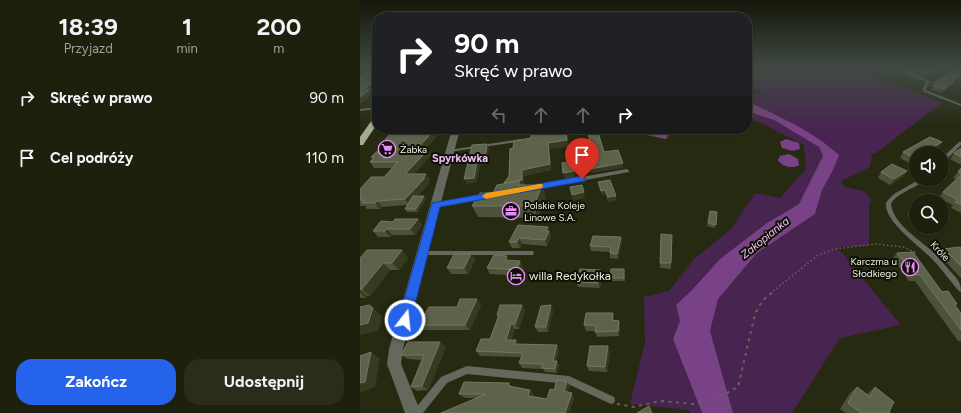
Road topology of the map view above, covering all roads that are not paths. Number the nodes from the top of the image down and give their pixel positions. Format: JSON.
{"nodes":[{"id":1,"x":925,"y":88,"type":"edge"},
{"id":2,"x":961,"y":105,"type":"edge"},
{"id":3,"x":372,"y":109,"type":"edge"},
{"id":4,"x":360,"y":110,"type":"edge"},
{"id":5,"x":372,"y":124,"type":"edge"},
{"id":6,"x":363,"y":133,"type":"edge"},
{"id":7,"x":454,"y":134,"type":"edge"},
{"id":8,"x":566,"y":134,"type":"edge"},
{"id":9,"x":553,"y":136,"type":"edge"},
{"id":10,"x":523,"y":140,"type":"edge"},
{"id":11,"x":360,"y":143,"type":"edge"},
{"id":12,"x":961,"y":143,"type":"edge"},
{"id":13,"x":449,"y":151,"type":"junction"},
{"id":14,"x":949,"y":154,"type":"edge"},
{"id":15,"x":627,"y":171,"type":"dead end"},
{"id":16,"x":915,"y":186,"type":"edge"},
{"id":17,"x":533,"y":188,"type":"edge"},
{"id":18,"x":494,"y":194,"type":"edge"},
{"id":19,"x":436,"y":205,"type":"junction"},
{"id":20,"x":423,"y":253,"type":"junction"},
{"id":21,"x":531,"y":253,"type":"dead end"},
{"id":22,"x":961,"y":289,"type":"edge"},
{"id":23,"x":611,"y":400,"type":"road end"},
{"id":24,"x":413,"y":413,"type":"edge"},
{"id":25,"x":417,"y":413,"type":"edge"}],
"edges":[{"from":1,"to":2,"type":"lane"},
{"from":3,"to":4,"type":"lane"},
{"from":5,"to":6,"type":"main road"},
{"from":6,"to":11,"type":"main road"},
{"from":7,"to":13,"type":"street"},
{"from":8,"to":9,"type":"lane"},
{"from":10,"to":13,"type":"lane"},
{"from":12,"to":14,"type":"lane"},
{"from":13,"to":19,"type":"street"},
{"from":15,"to":17,"type":"lane"},
{"from":16,"to":22,"type":"lane","name":"Króle"},
{"from":18,"to":19,"type":"lane"},
{"from":19,"to":20,"type":"street"},
{"from":20,"to":21,"type":"lane"},
{"from":20,"to":24,"type":"street"},
{"from":23,"to":25,"type":"lane"}]}
